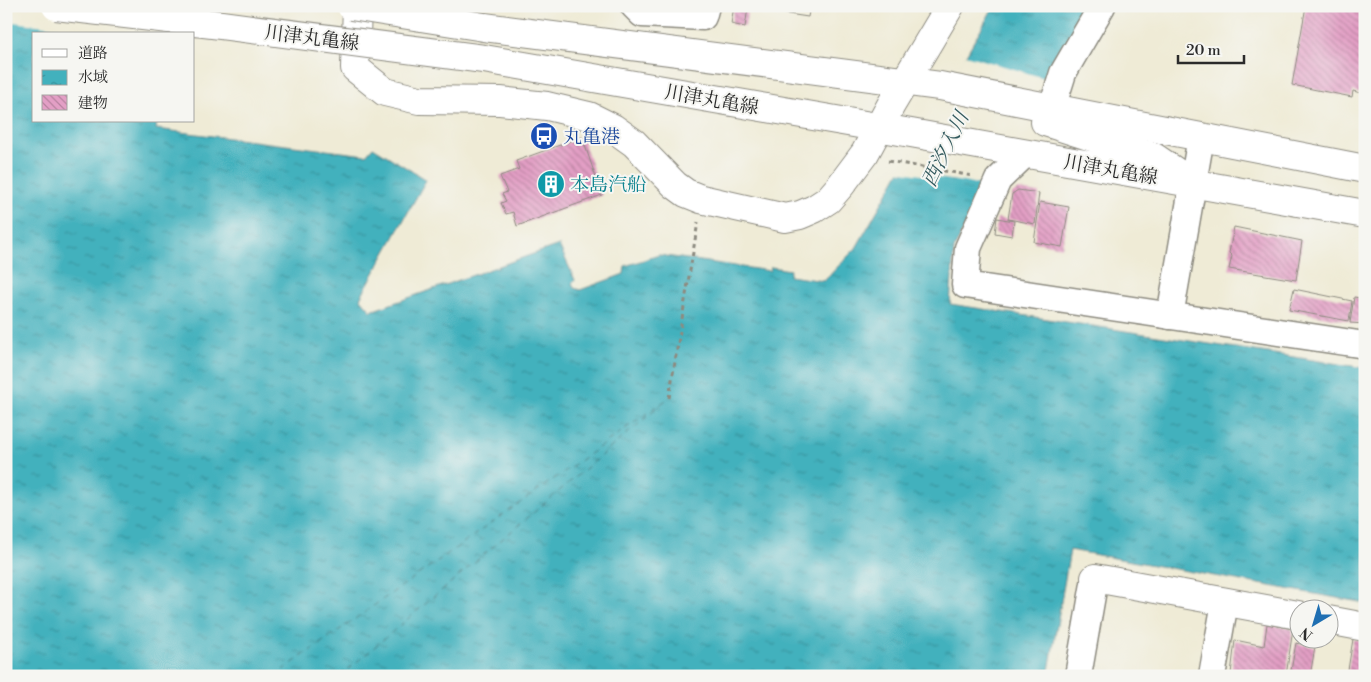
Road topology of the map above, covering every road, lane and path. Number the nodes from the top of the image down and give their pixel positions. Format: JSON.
{"nodes":[{"id":1,"x":56,"y":6,"type":"edge"},
{"id":2,"x":351,"y":6,"type":"edge"},
{"id":3,"x":357,"y":6,"type":"edge"},
{"id":4,"x":634,"y":6,"type":"edge"},
{"id":5,"x":706,"y":6,"type":"edge"},
{"id":6,"x":950,"y":6,"type":"edge"},
{"id":7,"x":1102,"y":6,"type":"edge"},
{"id":8,"x":911,"y":90,"type":"junction"},
{"id":9,"x":1045,"y":112,"type":"junction"},
{"id":10,"x":878,"y":128,"type":"junction"},
{"id":11,"x":1201,"y":137,"type":"junction"},
{"id":12,"x":1013,"y":152,"type":"junction"},
{"id":13,"x":886,"y":161,"type":"dead end"},
{"id":14,"x":1365,"y":169,"type":"edge"},
{"id":15,"x":998,"y":180,"type":"junction"},
{"id":16,"x":1193,"y":184,"type":"junction"},
{"id":17,"x":701,"y":199,"type":"junction"},
{"id":18,"x":1365,"y":214,"type":"edge"},
{"id":19,"x":1170,"y":316,"type":"junction"},
{"id":20,"x":1365,"y":345,"type":"edge"},
{"id":21,"x":669,"y":398,"type":"dead end"},
{"id":22,"x":1095,"y":578,"type":"joint"},
{"id":23,"x":1225,"y":602,"type":"junction"},
{"id":24,"x":1288,"y":613,"type":"edge"},
{"id":25,"x":1338,"y":622,"type":"edge"},
{"id":26,"x":1365,"y":627,"type":"edge"},
{"id":27,"x":1078,"y":676,"type":"edge"},
{"id":28,"x":1212,"y":676,"type":"edge"}],
"edges":[{"from":1,"to":10,"type":"main road","name":"川津丸亀線","bridge":true},
{"from":2,"to":8,"type":"main road","name":"川津丸亀線","bridge":true},
{"from":3,"to":17,"type":"main road"},
{"from":4,"to":5,"type":"street"},
{"from":6,"to":8,"type":"main road"},
{"from":7,"to":9,"type":"street"},
{"from":8,"to":9,"type":"main road"},
{"from":8,"to":9,"type":"main road","name":"川津丸亀線"},
{"from":8,"to":10,"type":"main road"},
{"from":9,"to":11,"type":"main road","name":"川津丸亀線"},
{"from":9,"to":16,"type":"main road"},
{"from":10,"to":12,"type":"main road","name":"川津丸亀線"},
{"from":10,"to":17,"type":"main road"},
{"from":11,"to":14,"type":"main road","name":"川津丸亀線"},
{"from":11,"to":16,"type":"street"},
{"from":12,"to":15,"type":"street"},
{"from":12,"to":16,"type":"main road","name":"川津丸亀線"},
{"from":13,"to":15,"type":"path"},
{"from":15,"to":19,"type":"street"},
{"from":16,"to":18,"type":"main road","name":"川津丸亀線"},
{"from":16,"to":19,"type":"street"},
{"from":17,"to":21,"type":"path"},
{"from":19,"to":20,"type":"street"},
{"from":22,"to":23,"type":"main road"},
{"from":22,"to":27,"type":"street"},
{"from":23,"to":24,"type":"main road"},
{"from":23,"to":28,"type":"street"},
{"from":25,"to":26,"type":"main road"}]}
